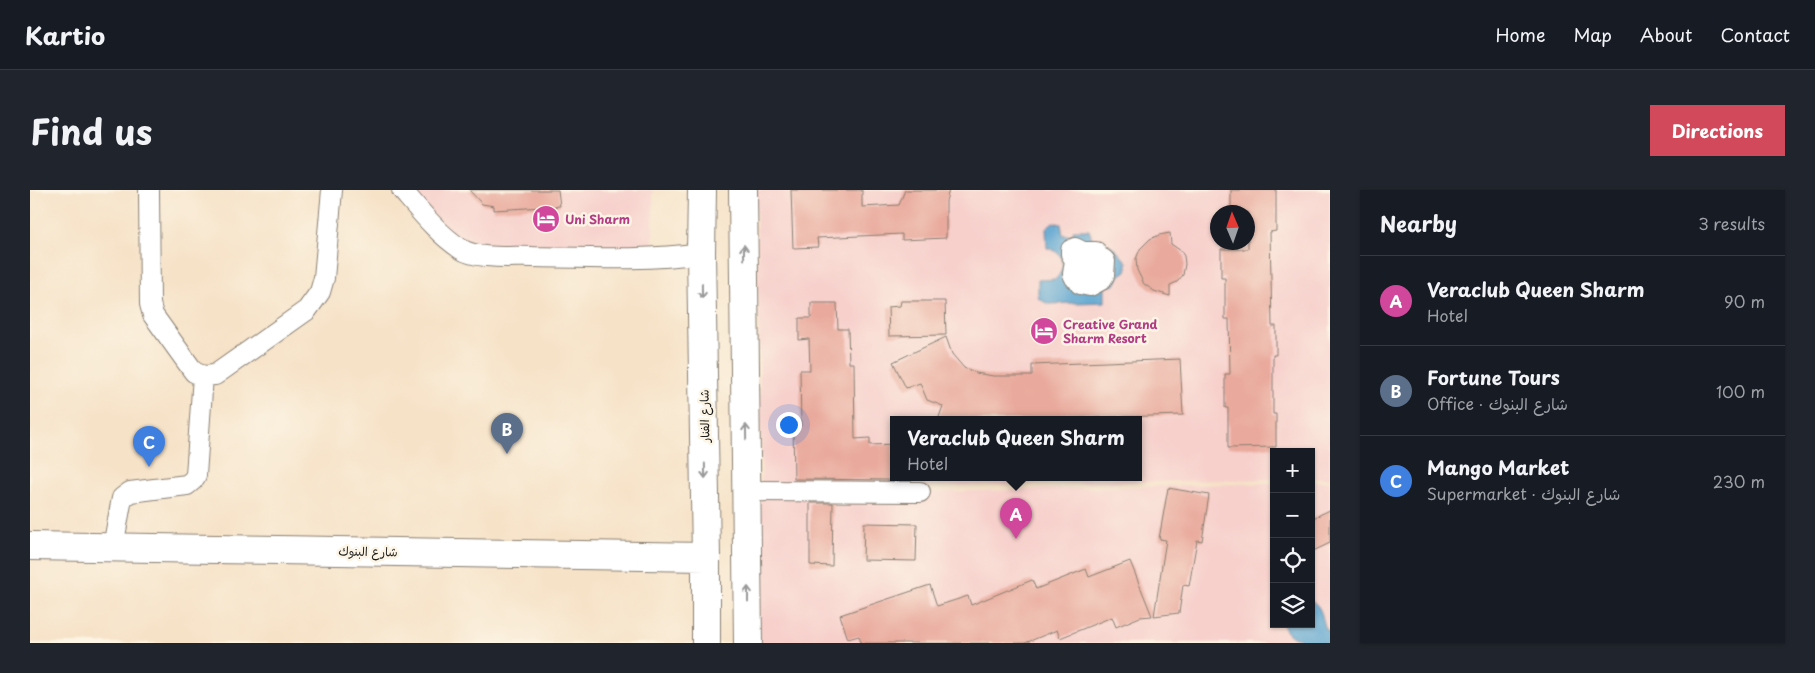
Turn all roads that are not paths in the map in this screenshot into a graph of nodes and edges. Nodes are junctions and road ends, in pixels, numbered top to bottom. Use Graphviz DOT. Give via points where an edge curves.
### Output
graph roads {
  1 [pos="149,190"];
  2 [pos="332,190"];
  3 [pos="402,190"];
  4 [pos="702,190"];
  5 [pos="743,190"];
  6 [pos="701,253"];
  7 [pos="204,376"];
  8 [pos="747,491"];
  9 [pos="920,492"];
  10 [pos="30,546"];
  11 [pos="113,547"];
  12 [pos="706,557"];
  13 [pos="706,643"];
  14 [pos="748,643"];
  1 -- 7 [label="street" via="150,304 153,315 194,372"];
  2 -- 7 [label="street" via="320,292 307,310 215,375"];
  3 -- 6 [label="street" via="434,227 462,250 471,253 606,258"];
  4 -- 6 [label="main road, شارع الفنار"];
  8 -- 5 [label="main road, one-way"];
  6 -- 12 [label="main road, شارع الفنار, one-way"];
  7 -- 11 [label="street" via="196,475 187,485 130,492 122,498"];
  8 -- 9 [label="street"];
  14 -- 8 [label="main road, one-way"];
  10 -- 11 [label="main road, شارع البنوك"];
  11 -- 12 [label="main road, شارع البنوك"];
  12 -- 13 [label="main road, شارع الفنار"];
}
